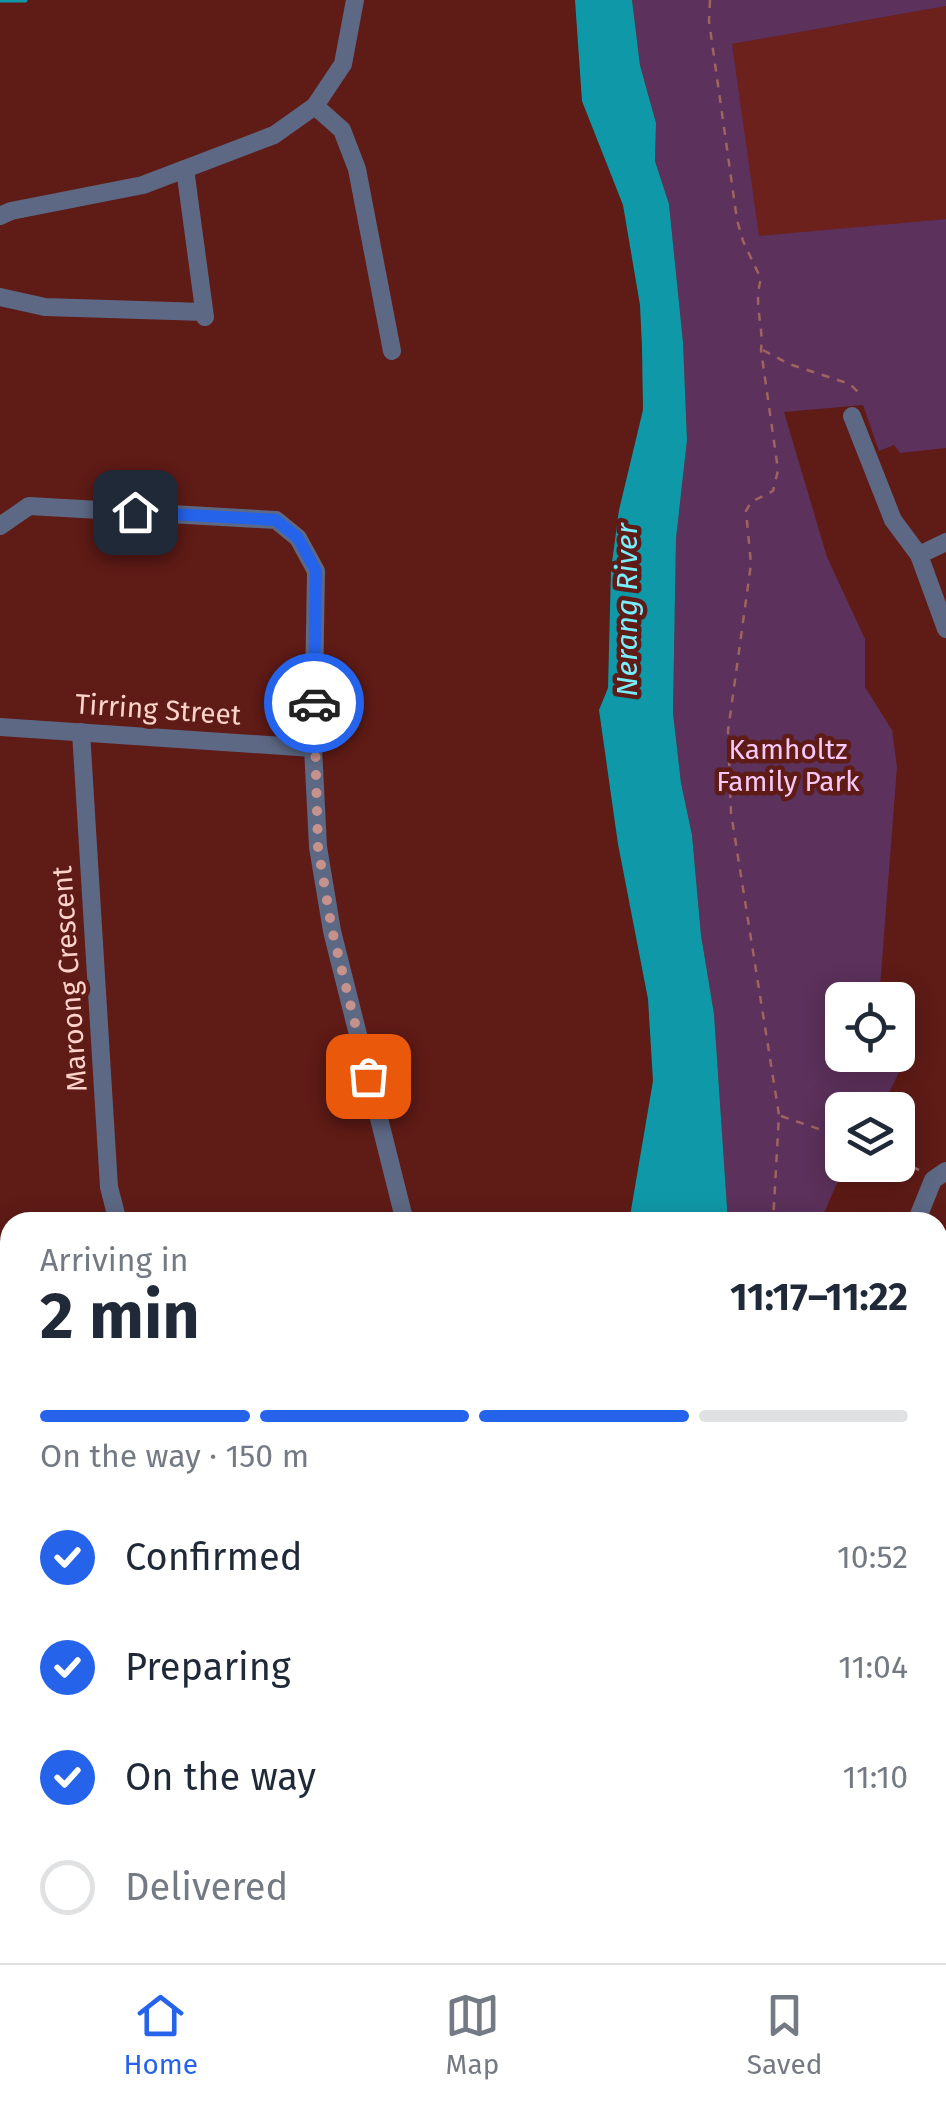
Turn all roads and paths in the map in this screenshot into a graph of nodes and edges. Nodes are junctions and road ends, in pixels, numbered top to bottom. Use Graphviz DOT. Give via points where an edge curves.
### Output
graph roads {
  1 [pos="355,0"];
  2 [pos="710,0"];
  3 [pos="315,106"];
  4 [pos="185,169"];
  5 [pos="0,216"];
  6 [pos="0,297"];
  7 [pos="762,350"];
  8 [pos="392,351"];
  9 [pos="852,416"];
  10 [pos="0,526"];
  11 [pos="946,542"];
  12 [pos="919,555"];
  13 [pos="946,629"];
  14 [pos="0,727"];
  15 [pos="81,732"];
  16 [pos="313,748"];
  17 [pos="780,1115"];
  18 [pos="825,1131"];
  19 [pos="915,1166"];
  20 [pos="939,1175"];
  21 [pos="115,1212"];
  22 [pos="402,1212"];
  23 [pos="775,1212"];
  24 [pos="921,1212"];
  1 -- 3 [label="street" via="342,64"];
  2 -- 7 [label="path" via="737,220 762,279 756,294"];
  3 -- 4 [label="street" via="274,135"];
  3 -- 8 [label="street" via="342,130 358,170"];
  4 -- 5 [label="street" via="143,185"];
  4 -- 6 [label="street" via="204,314 45,307"];
  7 -- 9 [label="path" via="850,384 858,392"];
  7 -- 17 [label="path" via="778,470 773,490 746,511 751,564 728,732 731,812"];
  9 -- 12 [label="street" via="893,520"];
  10 -- 16 [label="street" via="30,506 276,520 298,538 316,571"];
  11 -- 12 [label="street"];
  12 -- 13 [label="street"];
  14 -- 15 [label="street, Tirring Street"];
  15 -- 16 [label="street, Tirring Street"];
  15 -- 21 [label="street, Maroong Crescent"];
  16 -- 22 [label="street" via="318,847 332,930"];
  17 -- 18 [label="path"];
  17 -- 23 [label="path"];
  19 -- 20 [label="path"];
  20 -- 24 [label="street"];
}
